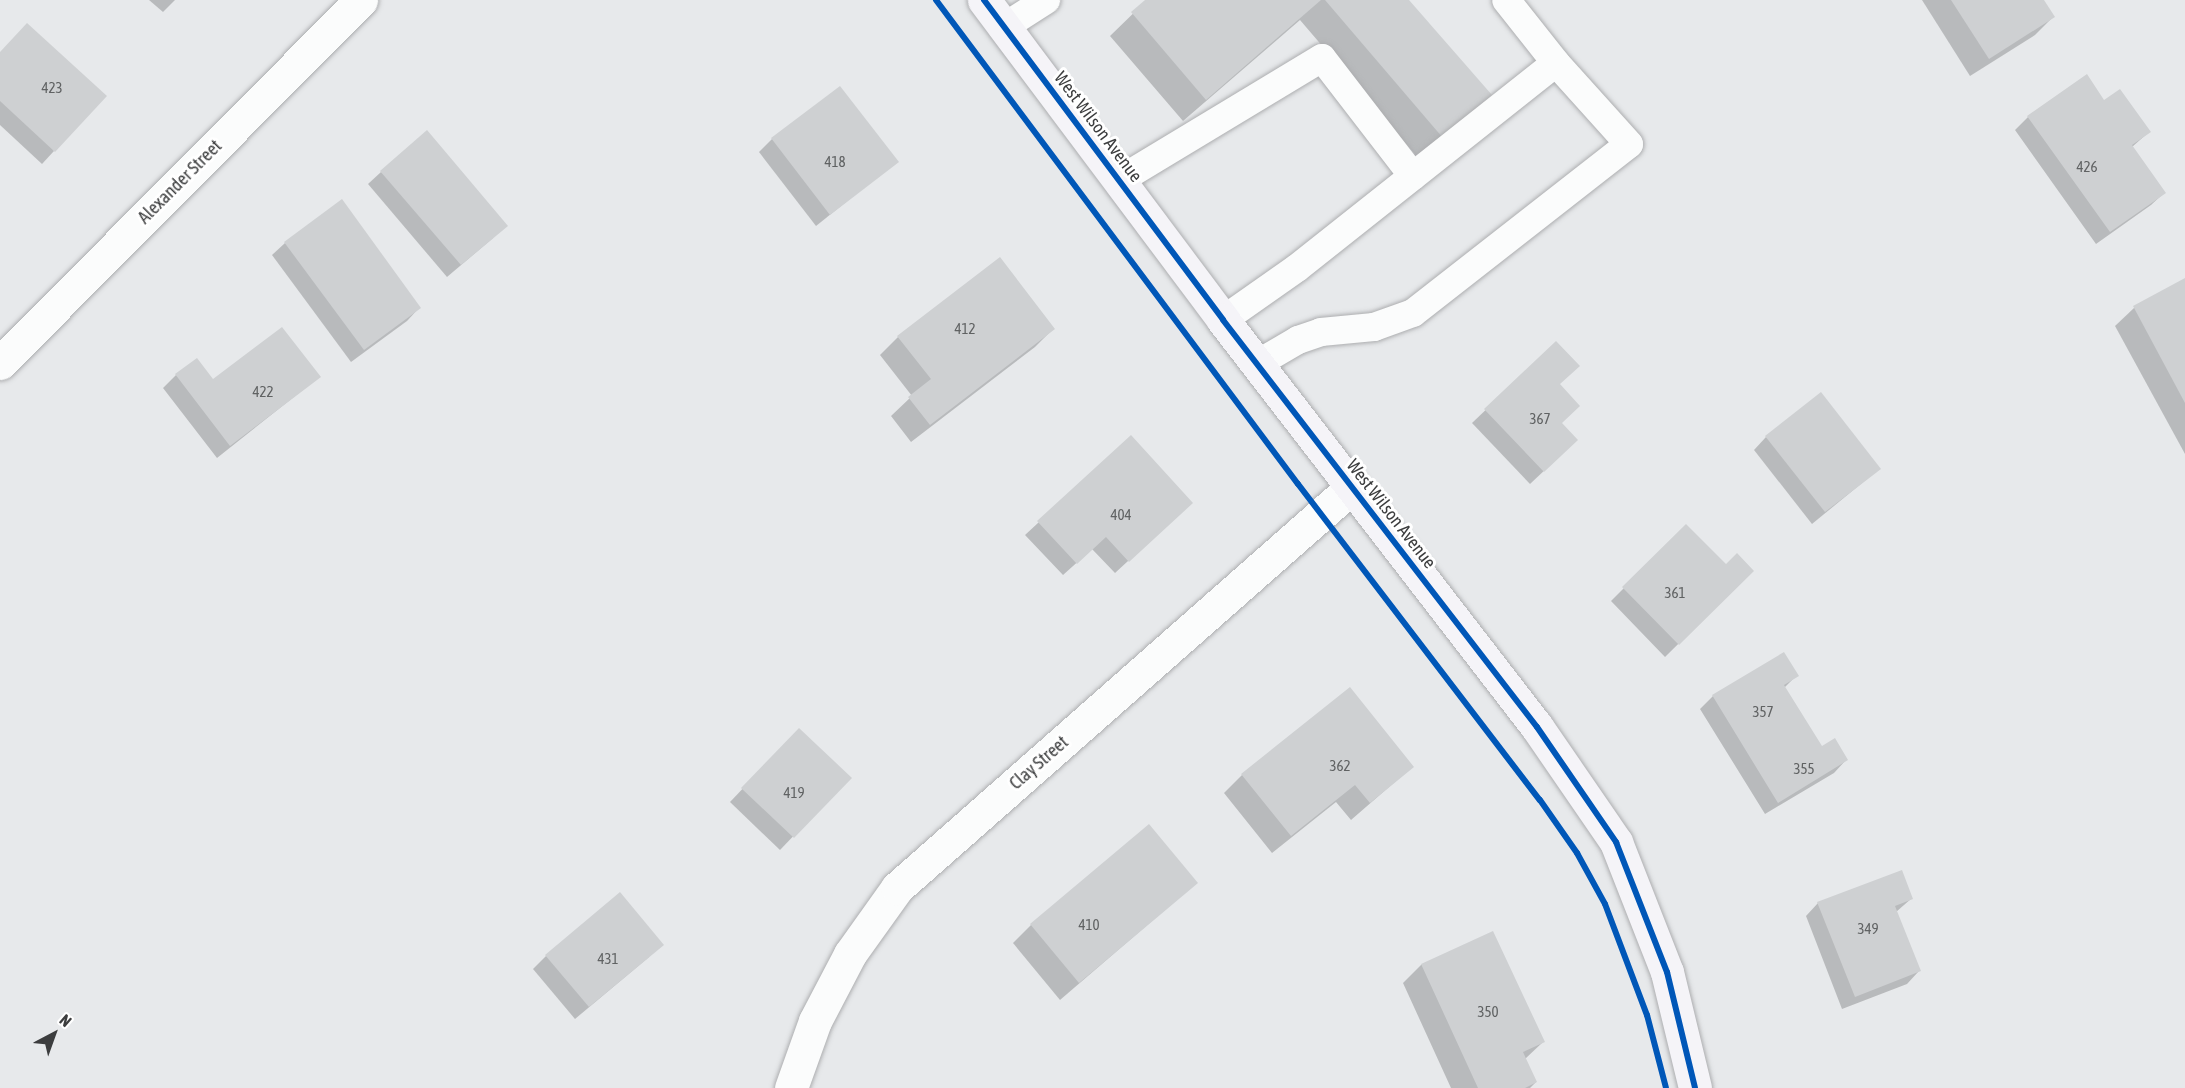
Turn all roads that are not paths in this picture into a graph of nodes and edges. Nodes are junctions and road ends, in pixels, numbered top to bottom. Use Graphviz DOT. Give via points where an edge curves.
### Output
graph roads {
  1 [pos="361,0"];
  2 [pos="984,0"];
  3 [pos="1046,0"];
  4 [pos="1506,0"];
  5 [pos="1004,27"];
  6 [pos="1556,63"];
  7 [pos="1413,176"];
  8 [pos="1118,181"];
  9 [pos="1223,320"];
  10 [pos="0,363"];
  11 [pos="1257,364"];
  12 [pos="1351,488"];
  13 [pos="791,1088"];
  14 [pos="1695,1088"];
  1 -- 10 [label="street, Alexander Street"];
  2 -- 5 [label="street, West Wilson Avenue"];
  3 -- 5 [label="lane"];
  4 -- 6 [label="lane"];
  5 -- 8 [label="street, West Wilson Avenue"];
  6 -- 7 [label="lane"];
  6 -- 11 [label="lane" via="1629,144 1413,312 1374,327 1321,332 1298,340"];
  7 -- 8 [label="lane" via="1322,58"];
  7 -- 9 [label="lane" via="1297,268"];
  8 -- 9 [label="street, West Wilson Avenue"];
  9 -- 11 [label="street, West Wilson Avenue"];
  11 -- 12 [label="street, West Wilson Avenue"];
  12 -- 13 [label="street, Clay Street" via="897,888 850,954 815,1021"];
  12 -- 14 [label="street, West Wilson Avenue" via="1537,727 1616,842 1667,972"];
}
